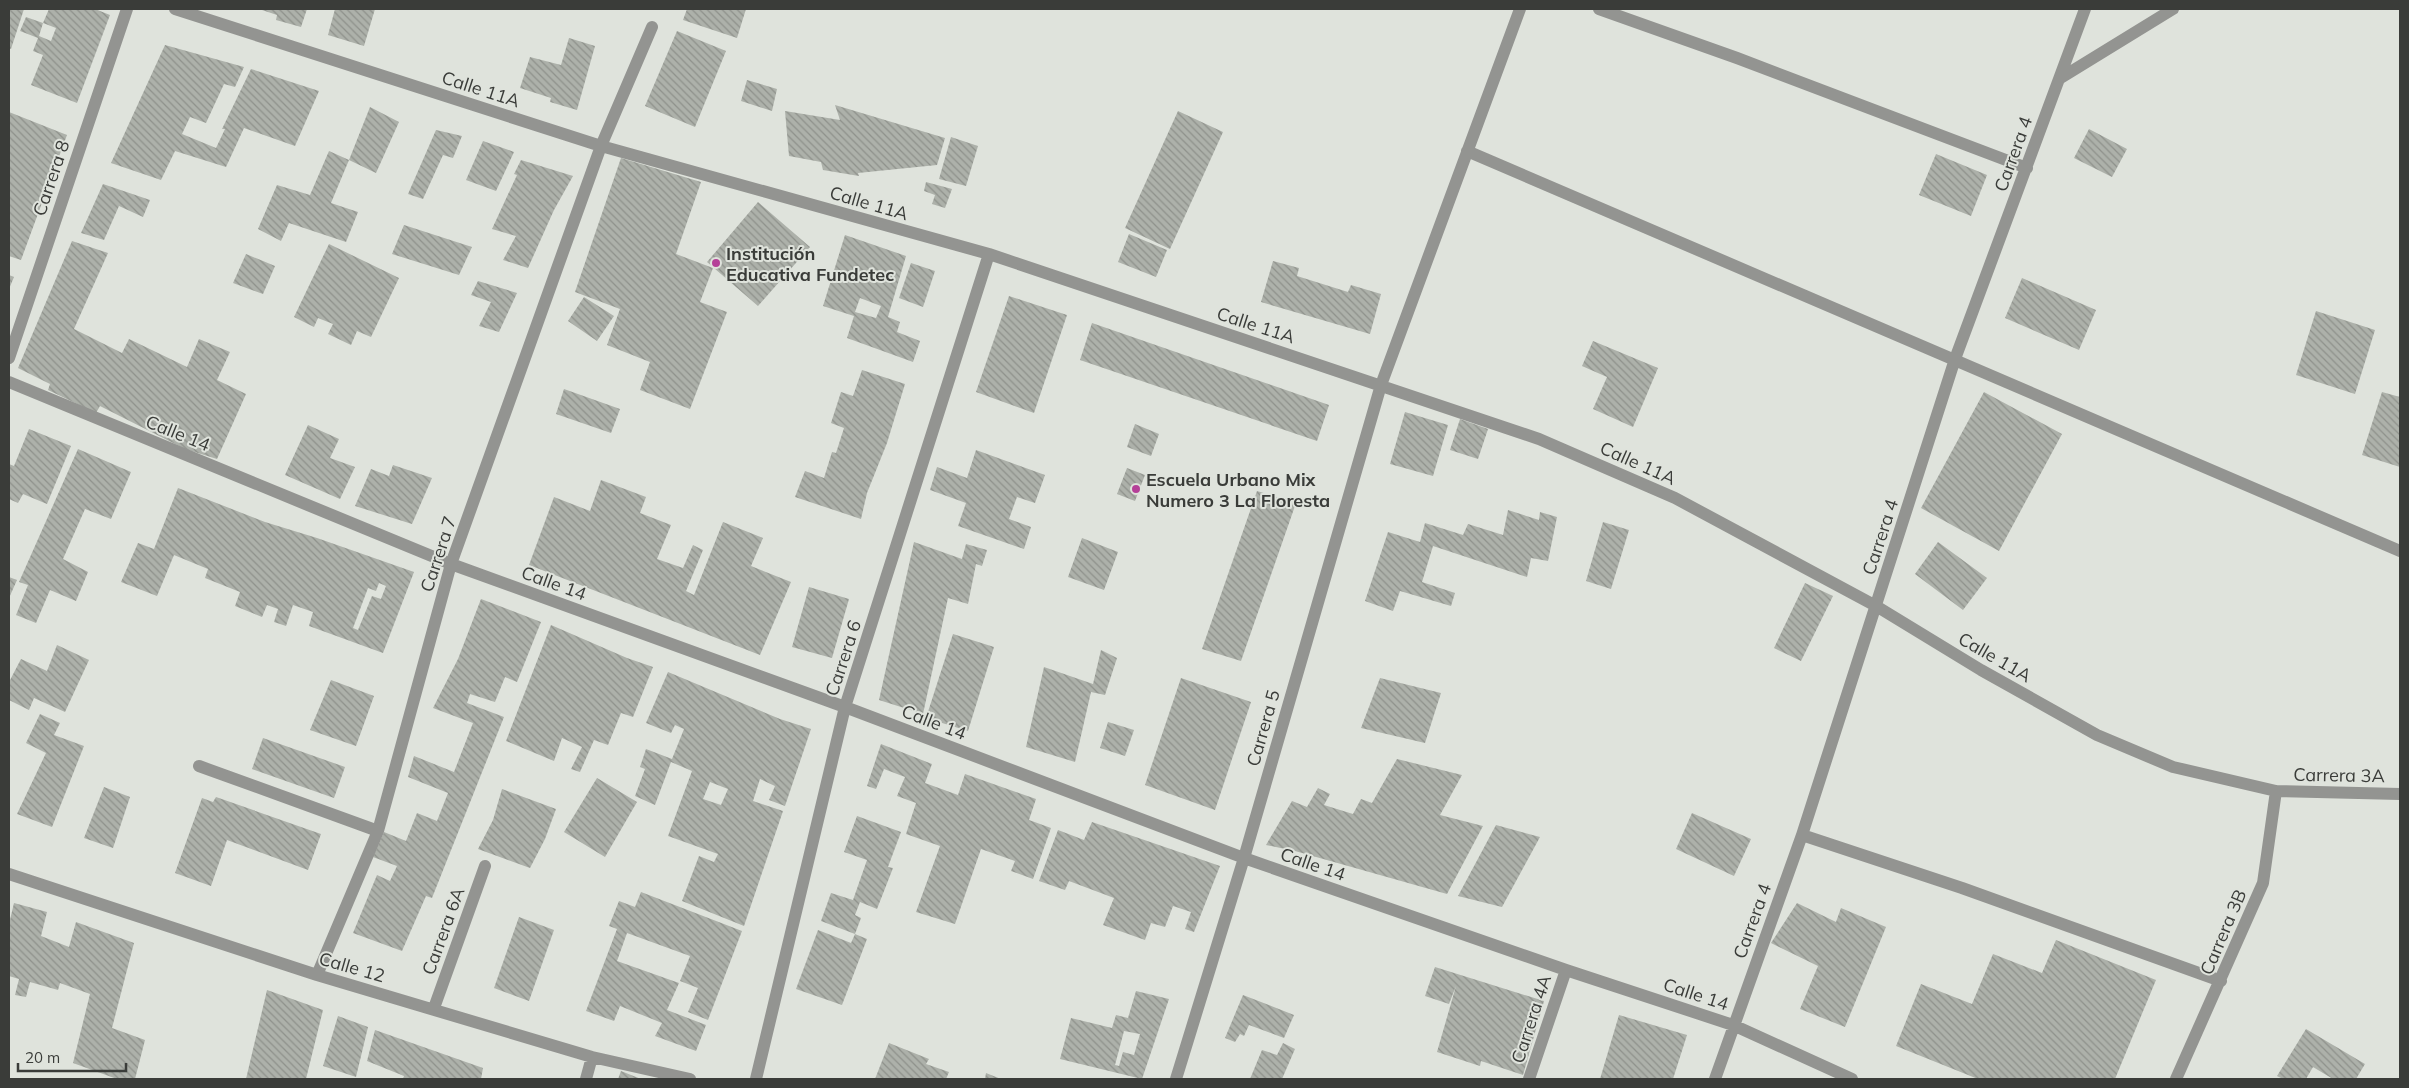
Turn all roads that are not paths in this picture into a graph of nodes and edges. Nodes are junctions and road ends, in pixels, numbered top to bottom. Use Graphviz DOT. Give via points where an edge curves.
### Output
graph roads {
  1 [pos="127,9"];
  2 [pos="175,9"];
  3 [pos="1520,9"];
  4 [pos="1599,9"];
  5 [pos="2085,9"];
  6 [pos="2173,9"];
  7 [pos="652,26"];
  8 [pos="2059,79"];
  9 [pos="601,146"];
  10 [pos="1467,151"];
  11 [pos="2027,168"];
  12 [pos="990,254"];
  13 [pos="9,358"];
  14 [pos="1954,359"];
  15 [pos="9,382"];
  16 [pos="1381,385"];
  17 [pos="2400,551"];
  18 [pos="451,564"];
  19 [pos="1876,606"];
  20 [pos="845,708"];
  21 [pos="199,766"];
  22 [pos="2276,791"];
  23 [pos="2400,794"];
  24 [pos="378,831"];
  25 [pos="1802,836"];
  26 [pos="1244,858"];
  27 [pos="485,866"];
  28 [pos="9,874"];
  29 [pos="1566,970"];
  30 [pos="317,975"];
  31 [pos="2221,981"];
  32 [pos="434,1008"];
  33 [pos="1734,1025"];
  34 [pos="592,1057"];
  35 [pos="586,1079"];
  36 [pos="690,1079"];
  37 [pos="756,1079"];
  38 [pos="1176,1079"];
  39 [pos="1529,1079"];
  40 [pos="1715,1079"];
  41 [pos="1852,1079"];
  42 [pos="2176,1079"];
  1 -- 13 [label="street, Carrera 8"];
  2 -- 9 [label="street, Calle 11A"];
  3 -- 10 [label="street, Carrera 5"];
  4 -- 11 [label="street"];
  5 -- 8 [label="street, Carrera 4"];
  6 -- 8 [label="street"];
  7 -- 9 [label="street, Carrera 7"];
  8 -- 11 [label="street, Carrera 4"];
  9 -- 12 [label="street, Calle 11A"];
  9 -- 18 [label="street, Carrera 7"];
  10 -- 14 [label="street"];
  10 -- 16 [label="street, Carrera 5"];
  11 -- 14 [label="street, Carrera 4"];
  12 -- 16 [label="street, Calle 11A"];
  12 -- 20 [label="street, Carrera 6"];
  14 -- 17 [label="street"];
  14 -- 19 [label="street, Carrera 4"];
  15 -- 18 [label="street, Calle 14"];
  16 -- 19 [label="street, Calle 11A" via="1539,439 1675,498"];
  16 -- 26 [label="street, Carrera 5"];
  18 -- 20 [label="street, Calle 14"];
  18 -- 24 [label="street, Carrera 7"];
  19 -- 22 [label="street, Calle 11A" via="2097,735 2173,767"];
  19 -- 25 [label="street, Carrera 4"];
  20 -- 26 [label="street, Calle 14"];
  20 -- 37 [label="street, Carrera 6"];
  21 -- 24 [label="street"];
  22 -- 23 [label="street, Carrera 3A"];
  22 -- 31 [label="street, Carrera 3B" via="2263,883"];
  24 -- 30 [label="street, Carrera 7"];
  25 -- 31 [label="street" via="1962,888"];
  25 -- 33 [label="street, Carrera 4"];
  26 -- 29 [label="street, Calle 14"];
  26 -- 38 [label="street, Carrera 5"];
  27 -- 32 [label="street, Carrera 6A"];
  28 -- 30 [label="street, Calle 12"];
  29 -- 33 [label="street, Calle 14"];
  29 -- 39 [label="street, Carrera 4A"];
  30 -- 32 [label="street, Calle 12"];
  31 -- 42 [label="street, Carrera 3B"];
  32 -- 34 [label="street, Calle 12"];
  33 -- 40 [label="street, Carrera 4"];
  33 -- 41 [label="street, Calle 14"];
  34 -- 35 [label="street"];
  34 -- 36 [label="street, Calle 12"];
}
